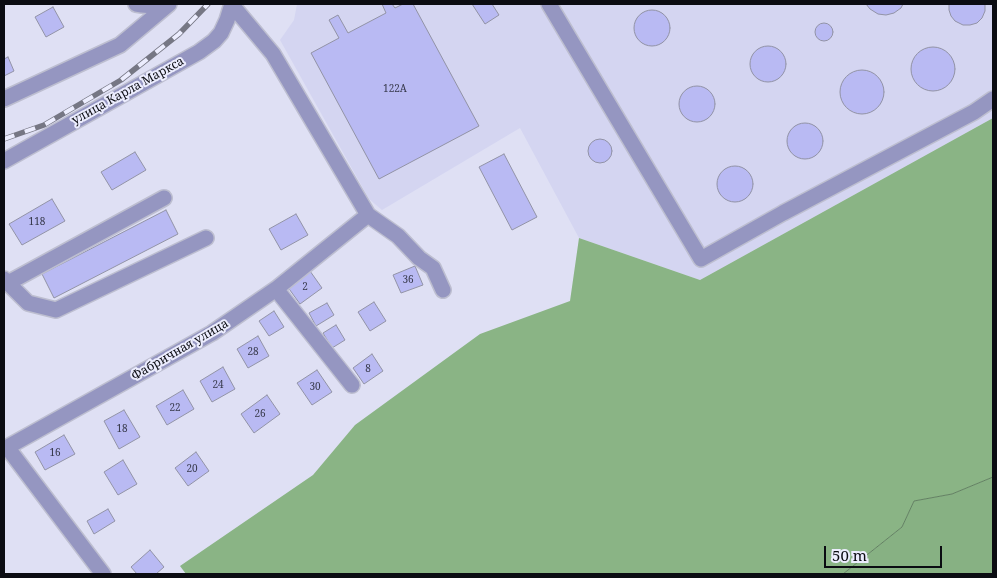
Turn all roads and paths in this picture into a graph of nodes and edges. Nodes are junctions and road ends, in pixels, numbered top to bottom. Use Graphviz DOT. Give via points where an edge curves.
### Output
graph roads {
  1 [pos="136,4"];
  2 [pos="232,4"];
  3 [pos="549,4"];
  4 [pos="167,5"];
  5 [pos="4,99"];
  6 [pos="993,99"];
  7 [pos="4,161"];
  8 [pos="164,198"];
  9 [pos="368,215"];
  10 [pos="206,238"];
  11 [pos="6,281"];
  12 [pos="276,289"];
  13 [pos="443,290"];
  14 [pos="352,385"];
  15 [pos="5,448"];
  16 [pos="103,574"];
  1 -- 4 [label="street"];
  2 -- 7 [label="street, улица Карла Маркса" via="221,33 199,52"];
  2 -- 9 [label="street" via="273,54"];
  3 -- 6 [label="street" via="701,259"];
  4 -- 5 [label="street" via="120,45"];
  8 -- 11 [label="street"];
  9 -- 12 [label="street, Фабричная улица"];
  9 -- 13 [label="street" via="398,236 433,268"];
  10 -- 11 [label="street" via="56,310 28,303"];
  12 -- 14 [label="street"];
  12 -- 15 [label="street, Фабричная улица" via="212,333"];
  15 -- 16 [label="street"];
}
